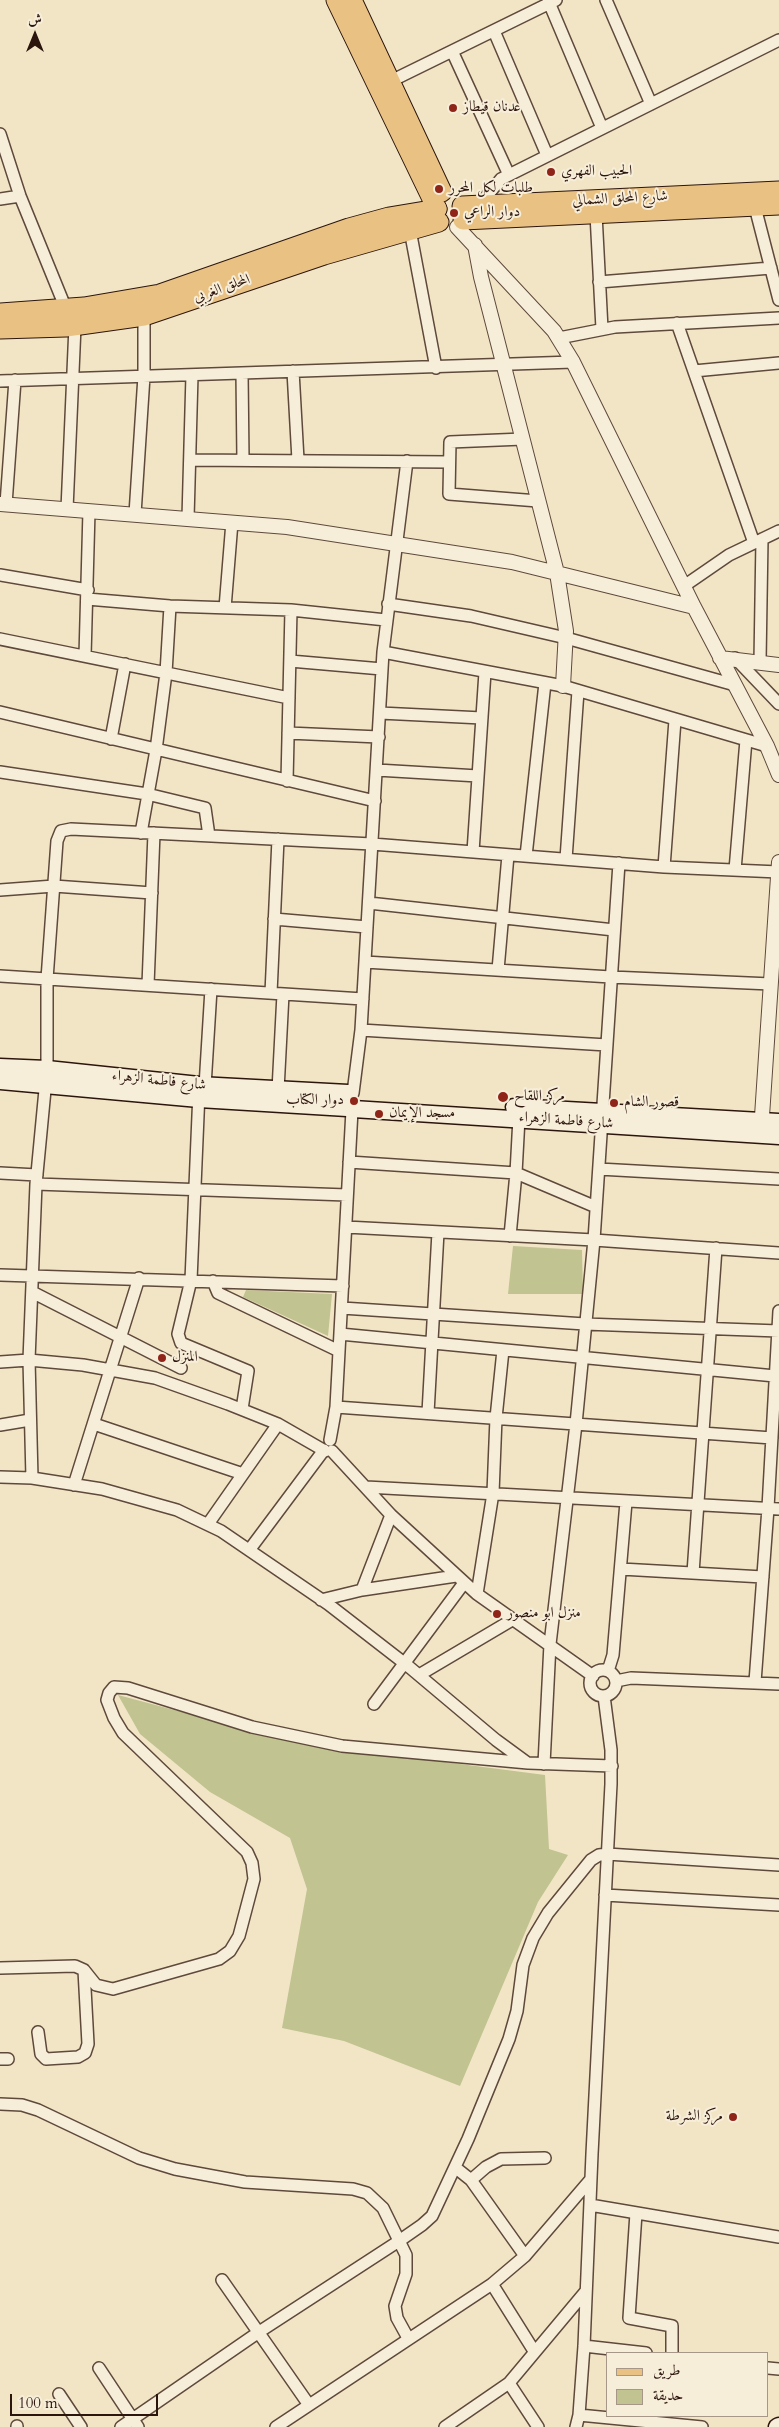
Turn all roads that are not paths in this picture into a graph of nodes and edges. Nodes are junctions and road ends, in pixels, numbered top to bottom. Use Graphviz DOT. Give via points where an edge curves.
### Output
graph roads {
  1 [pos="336,0"];
  2 [pos="352,0"];
  3 [pos="606,0"];
  4 [pos="551,1"];
  5 [pos="494,31"];
  6 [pos="779,40"];
  7 [pos="452,51"];
  8 [pos="391,81"];
  9 [pos="651,104"];
  10 [pos="602,128"];
  11 [pos="0,134"];
  12 [pos="547,155"];
  13 [pos="509,175"];
  14 [pos="779,191"];
  15 [pos="20,196"];
  16 [pos="0,199"];
  17 [pos="779,206"];
  18 [pos="755,207"];
  19 [pos="455,213"];
  20 [pos="596,214"];
  21 [pos="410,230"];
  22 [pos="475,244"];
  23 [pos="771,268"];
  24 [pos="599,282"];
  25 [pos="777,286"];
  26 [pos="779,300"];
  27 [pos="66,309"];
  28 [pos="0,313"];
  29 [pos="144,316"];
  30 [pos="779,318"];
  31 [pos="677,323"];
  32 [pos="75,326"];
  33 [pos="0,329"];
  34 [pos="602,329"];
  35 [pos="559,338"];
  36 [pos="573,362"];
  37 [pos="779,364"];
  38 [pos="504,366"];
  39 [pos="436,368"];
  40 [pos="293,371"];
  41 [pos="694,371"];
  42 [pos="242,373"];
  43 [pos="192,375"];
  44 [pos="144,376"];
  45 [pos="15,380"];
  46 [pos="73,380"];
  47 [pos="0,381"];
  48 [pos="523,439"];
  49 [pos="190,460"];
  50 [pos="243,460"];
  51 [pos="298,460"];
  52 [pos="407,461"];
  53 [pos="449,462"];
  54 [pos="538,501"];
  55 [pos="3,504"];
  56 [pos="67,509"];
  57 [pos="89,511"];
  58 [pos="135,514"];
  59 [pos="188,518"];
  60 [pos="232,522"];
  61 [pos="779,531"];
  62 [pos="758,541"];
  63 [pos="396,544"];
  64 [pos="557,573"];
  65 [pos="0,575"];
  66 [pos="684,586"];
  67 [pos="88,595"];
  68 [pos="388,604"];
  69 [pos="170,606"];
  70 [pos="694,607"];
  71 [pos="226,608"];
  72 [pos="291,610"];
  73 [pos="386,620"];
  74 [pos="566,638"];
  75 [pos="0,639"];
  76 [pos="383,652"];
  77 [pos="85,656"];
  78 [pos="720,658"];
  79 [pos="735,658"];
  80 [pos="290,661"];
  81 [pos="760,661"];
  82 [pos="125,664"];
  83 [pos="779,664"];
  84 [pos="382,669"];
  85 [pos="485,672"];
  86 [pos="166,673"];
  87 [pos="545,683"];
  88 [pos="735,685"];
  89 [pos="563,686"];
  90 [pos="578,691"];
  91 [pos="289,698"];
  92 [pos="779,704"];
  93 [pos="0,712"];
  94 [pos="380,713"];
  95 [pos="482,718"];
  96 [pos="675,720"];
  97 [pos="288,733"];
  98 [pos="379,737"];
  99 [pos="111,739"];
  100 [pos="746,740"];
  101 [pos="156,750"];
  102 [pos="773,755"];
  103 [pos="377,770"];
  104 [pos="0,772"];
  105 [pos="779,775"];
  106 [pos="478,776"];
  107 [pos="286,781"];
  108 [pos="147,794"];
  109 [pos="375,801"];
  110 [pos="141,833"];
  111 [pos="154,833"];
  112 [pos="209,836"];
  113 [pos="278,839"];
  114 [pos="372,844"];
  115 [pos="473,852"];
  116 [pos="508,855"];
  117 [pos="526,856"];
  118 [pos="566,859"];
  119 [pos="619,863"];
  120 [pos="664,867"];
  121 [pos="779,869"];
  122 [pos="735,870"];
  123 [pos="54,886"];
  124 [pos="0,890"];
  125 [pos="152,893"];
  126 [pos="368,903"];
  127 [pos="274,918"];
  128 [pos="501,918"];
  129 [pos="367,927"];
  130 [pos="614,930"];
  131 [pos="365,962"];
  132 [pos="498,970"];
  133 [pos="0,976"];
  134 [pos="612,977"];
  135 [pos="47,979"];
  136 [pos="771,984"];
  137 [pos="148,985"];
  138 [pos="211,989"];
  139 [pos="277,993"];
  140 [pos="363,999"];
  141 [pos="360,1030"];
  142 [pos="607,1045"];
  143 [pos="0,1066"];
  144 [pos="46,1076"];
  145 [pos="0,1082"];
  146 [pos="201,1090"];
  147 [pos="278,1090"];
  148 [pos="352,1102"];
  149 [pos="602,1117"];
  150 [pos="519,1118"];
  151 [pos="779,1122"];
  152 [pos="761,1128"];
  153 [pos="779,1136"];
  154 [pos="349,1162"];
  155 [pos="599,1169"];
  156 [pos="0,1172"];
  157 [pos="516,1173"];
  158 [pos="779,1179"];
  159 [pos="37,1180"];
  160 [pos="196,1190"];
  161 [pos="347,1195"];
  162 [pos="596,1208"];
  163 [pos="346,1227"];
  164 [pos="438,1232"];
  165 [pos="510,1236"];
  166 [pos="594,1240"];
  167 [pos="716,1248"];
  168 [pos="779,1253"];
  169 [pos="32,1274"];
  170 [pos="0,1275"];
  171 [pos="139,1278"];
  172 [pos="192,1280"];
  173 [pos="214,1281"];
  174 [pos="343,1286"];
  175 [pos="32,1292"];
  176 [pos="342,1308"];
  177 [pos="779,1311"];
  178 [pos="434,1314"];
  179 [pos="585,1324"];
  180 [pos="710,1329"];
  181 [pos="778,1331"];
  182 [pos="340,1334"];
  183 [pos="122,1338"];
  184 [pos="432,1343"];
  185 [pos="503,1350"];
  186 [pos="339,1351"];
  187 [pos="582,1358"];
  188 [pos="29,1360"];
  189 [pos="0,1362"];
  190 [pos="181,1368"];
  191 [pos="111,1370"];
  192 [pos="707,1370"];
  193 [pos="775,1376"];
  194 [pos="336,1407"];
  195 [pos="242,1409"];
  196 [pos="428,1413"];
  197 [pos="496,1418"];
  198 [pos="30,1420"];
  199 [pos="94,1424"];
  200 [pos="278,1424"];
  201 [pos="576,1424"];
  202 [pos="0,1426"];
  203 [pos="703,1433"];
  204 [pos="772,1438"];
  205 [pos="328,1448"];
  206 [pos="243,1474"];
  207 [pos="0,1478"];
  208 [pos="32,1478"];
  209 [pos="74,1485"];
  210 [pos="366,1488"];
  211 [pos="493,1493"];
  212 [pos="568,1498"];
  213 [pos="626,1502"];
  214 [pos="698,1505"];
  215 [pos="774,1509"];
  216 [pos="391,1515"];
  217 [pos="208,1524"];
  218 [pos="250,1549"];
  219 [pos="621,1569"];
  220 [pos="693,1573"];
  221 [pos="763,1577"];
  222 [pos="460,1579"];
  223 [pos="362,1590"];
  224 [pos="476,1594"];
  225 [pos="322,1600"];
  226 [pos="512,1620"];
  227 [pos="550,1644"];
  228 [pos="405,1663"];
  229 [pos="608,1671"];
  230 [pos="420,1675"];
  231 [pos="593,1676"];
  232 [pos="616,1680"];
  233 [pos="755,1682"];
  234 [pos="779,1684"];
  235 [pos="604,1696"];
  236 [pos="374,1704"];
  237 [pos="528,1763"];
  238 [pos="544,1764"];
  239 [pos="612,1766"];
  240 [pos="607,1854"];
  241 [pos="779,1865"];
  242 [pos="605,1895"];
  243 [pos="779,1906"];
  244 [pos="0,1968"];
  245 [pos="84,1970"];
  246 [pos="38,2032"];
  247 [pos="0,2104"];
  248 [pos="545,2158"];
  249 [pos="456,2168"];
  250 [pos="591,2179"];
  251 [pos="471,2180"];
  252 [pos="590,2205"];
  253 [pos="636,2213"];
  254 [pos="779,2237"];
  255 [pos="399,2241"];
  256 [pos="525,2256"];
  257 [pos="222,2280"];
  258 [pos="492,2284"];
  259 [pos="586,2291"];
  260 [pos="259,2332"];
  261 [pos="408,2338"];
  262 [pos="584,2346"];
  263 [pos="534,2350"];
  264 [pos="637,2352"];
  265 [pos="672,2352"];
  266 [pos="99,2368"];
  267 [pos="509,2383"];
  268 [pos="59,2394"];
  269 [pos="309,2405"];
  270 [pos="577,2421"];
  271 [pos="135,2423"];
  272 [pos="80,2427"];
  273 [pos="121,2427"];
  274 [pos="276,2427"];
  275 [pos="445,2427"];
  276 [pos="538,2427"];
  277 [pos="702,2427"];
  1 -- 19 [label="main road"];
  2 -- 8 [label="main road"];
  3 -- 9 [label="street"];
  4 -- 5 [label="street"];
  4 -- 10 [label="street"];
  5 -- 7 [label="street"];
  5 -- 12 [label="street"];
  6 -- 9 [label="street"];
  7 -- 8 [label="street"];
  7 -- 13 [label="street"];
  8 -- 19 [label="main road"];
  9 -- 10 [label="street"];
  10 -- 12 [label="street"];
  11 -- 15 [label="street"];
  12 -- 13 [label="street"];
  13 -- 19 [label="street"];
  14 -- 19 [label="main road, شارع المحلق الشمالي"];
  15 -- 16 [label="street"];
  15 -- 27 [label="street"];
  17 -- 18 [label="main road, شارع المحلق الشمالي"];
  18 -- 20 [label="main road, شارع المحلق الشمالي"];
  18 -- 23 [label="street"];
  19 -- 20 [label="main road, شارع المحلق الشمالي"];
  19 -- 21 [label="main road, المحلق الغربي"];
  19 -- 22 [label="street"];
  19 -- 27 [label="main road, المحلق الغربي" via="389,217 160,294"];
  20 -- 24 [label="street"];
  21 -- 29 [label="main road, المحلق الغربي" via="324,254"];
  21 -- 39 [label="street"];
  22 -- 35 [label="street"];
  22 -- 38 [label="street"];
  23 -- 24 [label="street"];
  23 -- 25 [label="street"];
  24 -- 34 [label="street"];
  25 -- 26 [label="street"];
  27 -- 28 [label="main road, المحلق الغربي"];
  29 -- 32 [label="main road, المحلق الغربي"];
  29 -- 44 [label="street"];
  30 -- 31 [label="street"];
  31 -- 34 [label="street"];
  31 -- 41 [label="street"];
  32 -- 33 [label="main road, المحلق الغربي"];
  32 -- 46 [label="street"];
  34 -- 35 [label="street"];
  35 -- 36 [label="street"];
  36 -- 38 [label="street"];
  36 -- 66 [label="street"];
  37 -- 41 [label="street"];
  38 -- 39 [label="street"];
  38 -- 48 [label="street"];
  39 -- 40 [label="street"];
  40 -- 42 [label="street"];
  40 -- 51 [label="street"];
  41 -- 62 [label="street"];
  42 -- 43 [label="street"];
  42 -- 50 [label="street"];
  43 -- 44 [label="street"];
  43 -- 49 [label="street"];
  44 -- 46 [label="street"];
  44 -- 58 [label="street"];
  45 -- 46 [label="street"];
  45 -- 47 [label="street"];
  45 -- 55 [label="street"];
  46 -- 56 [label="street"];
  48 -- 53 [label="street" via="450,442"];
  48 -- 54 [label="street"];
  49 -- 50 [label="street"];
  49 -- 59 [label="street"];
  50 -- 51 [label="street"];
  51 -- 52 [label="street"];
  52 -- 53 [label="street"];
  52 -- 63 [label="street"];
  53 -- 54 [label="street" via="449,494"];
  54 -- 64 [label="street"];
  55 -- 56 [label="street"];
  56 -- 57 [label="street"];
  57 -- 58 [label="street"];
  57 -- 67 [label="street"];
  58 -- 59 [label="street"];
  59 -- 60 [label="street"];
  60 -- 63 [label="street"];
  60 -- 71 [label="street"];
  61 -- 62 [label="street"];
  62 -- 66 [label="street" via="729,555"];
  62 -- 81 [label="street"];
  63 -- 64 [label="street" via="512,562"];
  63 -- 68 [label="street"];
  64 -- 70 [label="street"];
  64 -- 74 [label="street"];
  65 -- 67 [label="street"];
  66 -- 70 [label="street"];
  67 -- 69 [label="street"];
  67 -- 77 [label="street"];
  68 -- 73 [label="street"];
  68 -- 74 [label="street" via="471,616"];
  69 -- 71 [label="street"];
  69 -- 86 [label="street"];
  70 -- 78 [label="street"];
  71 -- 72 [label="street"];
  72 -- 73 [label="street"];
  72 -- 80 [label="street"];
  73 -- 76 [label="street"];
  74 -- 88 [label="street"];
  74 -- 89 [label="street"];
  75 -- 77 [label="street"];
  76 -- 84 [label="street"];
  76 -- 85 [label="street"];
  77 -- 82 [label="street"];
  78 -- 79 [label="street"];
  78 -- 88 [label="street"];
  79 -- 81 [label="street"];
  79 -- 92 [label="street"];
  80 -- 84 [label="street"];
  80 -- 91 [label="street"];
  81 -- 83 [label="street"];
  82 -- 86 [label="street"];
  82 -- 99 [label="street"];
  84 -- 94 [label="street"];
  85 -- 87 [label="street"];
  85 -- 95 [label="street"];
  86 -- 91 [label="street"];
  86 -- 101 [label="street"];
  87 -- 89 [label="street"];
  87 -- 117 [label="street"];
  88 -- 102 [label="street"];
  89 -- 90 [label="street"];
  90 -- 96 [label="street"];
  90 -- 118 [label="street"];
  91 -- 97 [label="street"];
  93 -- 99 [label="street"];
  94 -- 95 [label="street"];
  94 -- 98 [label="street"];
  95 -- 106 [label="street"];
  96 -- 100 [label="street"];
  96 -- 120 [label="street"];
  97 -- 98 [label="street"];
  97 -- 107 [label="street"];
  98 -- 103 [label="street"];
  99 -- 101 [label="street"];
  100 -- 102 [label="street"];
  100 -- 122 [label="street"];
  101 -- 107 [label="street"];
  101 -- 108 [label="street"];
  102 -- 105 [label="street"];
  103 -- 106 [label="street"];
  103 -- 109 [label="street"];
  104 -- 108 [label="street"];
  106 -- 115 [label="street"];
  107 -- 109 [label="street"];
  108 -- 110 [label="street"];
  108 -- 112 [label="street" via="206,808"];
  109 -- 114 [label="street"];
  110 -- 111 [label="street"];
  110 -- 123 [label="street" via="61,831 57,841"];
  111 -- 112 [label="street"];
  111 -- 125 [label="street"];
  112 -- 113 [label="street"];
  113 -- 114 [label="street"];
  113 -- 127 [label="street"];
  114 -- 115 [label="street"];
  114 -- 126 [label="street"];
  115 -- 116 [label="street"];
  116 -- 117 [label="street"];
  116 -- 128 [label="street"];
  117 -- 118 [label="street"];
  118 -- 119 [label="street"];
  119 -- 120 [label="street"];
  119 -- 130 [label="street"];
  120 -- 122 [label="street"];
  121 -- 122 [label="street"];
  121 -- 136 [label="street"];
  123 -- 124 [label="street"];
  123 -- 125 [label="street"];
  123 -- 135 [label="street"];
  125 -- 137 [label="street"];
  126 -- 128 [label="street"];
  126 -- 129 [label="street"];
  127 -- 129 [label="street"];
  127 -- 139 [label="street"];
  128 -- 130 [label="street"];
  128 -- 132 [label="street"];
  129 -- 131 [label="street"];
  130 -- 134 [label="street"];
  131 -- 132 [label="street"];
  131 -- 140 [label="street"];
  132 -- 134 [label="street"];
  133 -- 135 [label="street"];
  134 -- 136 [label="street"];
  134 -- 142 [label="street"];
  135 -- 137 [label="street"];
  135 -- 144 [label="street"];
  136 -- 152 [label="street"];
  137 -- 138 [label="street"];
  138 -- 139 [label="street"];
  138 -- 146 [label="street"];
  139 -- 140 [label="street"];
  139 -- 147 [label="street"];
  140 -- 141 [label="street"];
  141 -- 142 [label="street"];
  141 -- 148 [label="street"];
  142 -- 149 [label="street"];
  143 -- 144 [label="main road, شارع فاطمة الزهراء"];
  144 -- 145 [label="main road, شارع فاطمة الزهراء"];
  144 -- 146 [label="main road, شارع فاطمة الزهراء"];
  144 -- 159 [label="street"];
  146 -- 147 [label="main road, شارع فاطمة الزهراء"];
  146 -- 148 [label="main road, شارع فاطمة الزهراء"];
  146 -- 160 [label="street"];
  147 -- 148 [label="main road, شارع فاطمة الزهراء"];
  148 -- 149 [label="main road, شارع فاطمة الزهراء" via="370,1099"];
  148 -- 150 [label="main road, شارع فاطمة الزهراء"];
  148 -- 154 [label="street"];
  149 -- 150 [label="main road, شارع فاطمة الزهراء"];
  149 -- 152 [label="main road, شارع فاطمة الزهراء"];
  149 -- 155 [label="street"];
  150 -- 157 [label="street"];
  151 -- 152 [label="main road, شارع فاطمة الزهراء"];
  152 -- 153 [label="main road, شارع فاطمة الزهراء"];
  154 -- 157 [label="street"];
  154 -- 161 [label="street"];
  155 -- 158 [label="street"];
  155 -- 162 [label="street"];
  156 -- 159 [label="street"];
  157 -- 162 [label="street"];
  157 -- 165 [label="street"];
  159 -- 160 [label="street"];
  159 -- 169 [label="street"];
  160 -- 161 [label="street"];
  160 -- 172 [label="street"];
  161 -- 163 [label="street"];
  162 -- 166 [label="street"];
  163 -- 164 [label="street"];
  163 -- 174 [label="street"];
  164 -- 165 [label="street"];
  164 -- 178 [label="street"];
  165 -- 166 [label="street"];
  166 -- 167 [label="street"];
  166 -- 179 [label="street"];
  167 -- 168 [label="street"];
  167 -- 180 [label="street"];
  169 -- 170 [label="street"];
  169 -- 171 [label="street"];
  169 -- 175 [label="street"];
  171 -- 172 [label="street"];
  171 -- 183 [label="street"];
  172 -- 173 [label="street"];
  172 -- 195 [label="street" via="178,1334 181,1343 248,1371"];
  173 -- 174 [label="street"];
  173 -- 186 [label="street" via="218,1293"];
  174 -- 176 [label="street"];
  175 -- 183 [label="street"];
  175 -- 188 [label="street"];
  176 -- 178 [label="street"];
  176 -- 182 [label="street"];
  177 -- 181 [label="street"];
  178 -- 179 [label="street"];
  178 -- 184 [label="street"];
  179 -- 180 [label="street"];
  179 -- 187 [label="street"];
  180 -- 181 [label="street"];
  180 -- 192 [label="street"];
  181 -- 193 [label="street"];
  182 -- 184 [label="street"];
  182 -- 186 [label="street"];
  183 -- 190 [label="street"];
  183 -- 191 [label="street"];
  184 -- 185 [label="street"];
  184 -- 196 [label="street"];
  185 -- 187 [label="street"];
  185 -- 197 [label="street"];
  186 -- 194 [label="street"];
  187 -- 192 [label="street"];
  187 -- 201 [label="street"];
  188 -- 189 [label="street"];
  188 -- 191 [label="street"];
  188 -- 198 [label="street"];
  191 -- 195 [label="street" via="155,1378"];
  191 -- 199 [label="street"];
  192 -- 193 [label="street"];
  192 -- 203 [label="street"];
  193 -- 204 [label="street"];
  194 -- 196 [label="street"];
  194 -- 205 [label="street"];
  195 -- 200 [label="street"];
  196 -- 197 [label="street"];
  197 -- 201 [label="street"];
  197 -- 211 [label="street"];
  198 -- 202 [label="street"];
  198 -- 208 [label="street"];
  199 -- 206 [label="street"];
  199 -- 209 [label="street"];
  200 -- 205 [label="street"];
  200 -- 206 [label="street"];
  201 -- 203 [label="street"];
  201 -- 212 [label="street"];
  203 -- 204 [label="street"];
  203 -- 214 [label="street"];
  204 -- 215 [label="street"];
  205 -- 210 [label="street"];
  205 -- 218 [label="street"];
  206 -- 217 [label="street"];
  207 -- 208 [label="street"];
  208 -- 209 [label="street"];
  209 -- 217 [label="street" via="102,1489 177,1510"];
  210 -- 211 [label="street"];
  210 -- 216 [label="street"];
  211 -- 212 [label="street"];
  211 -- 224 [label="street"];
  212 -- 213 [label="street"];
  212 -- 227 [label="street"];
  213 -- 214 [label="street"];
  213 -- 219 [label="street"];
  214 -- 215 [label="street"];
  214 -- 220 [label="street"];
  215 -- 221 [label="street"];
  216 -- 222 [label="street"];
  216 -- 223 [label="street"];
  217 -- 218 [label="street"];
  218 -- 225 [label="street"];
  219 -- 220 [label="street"];
  219 -- 229 [label="street" via="613,1655"];
  220 -- 221 [label="street"];
  221 -- 233 [label="street"];
  222 -- 223 [label="street"];
  222 -- 224 [label="street"];
  222 -- 228 [label="street"];
  223 -- 225 [label="street"];
  224 -- 226 [label="street"];
  225 -- 228 [label="street"];
  226 -- 227 [label="street"];
  226 -- 230 [label="street"];
  227 -- 231 [label="street"];
  227 -- 238 [label="street"];
  228 -- 230 [label="street"];
  228 -- 236 [label="street"];
  229 -- 231 [label="street" via="599,1671"];
  229 -- 232 [label="street"];
  230 -- 237 [label="street"];
  231 -- 235 [label="street" via="590,1684 593,1692"];
  232 -- 233 [label="street"];
  232 -- 235 [label="street" via="615,1689"];
  233 -- 234 [label="street"];
  235 -- 239 [label="street"];
  237 -- 238 [label="street"];
  237 -- 245 [label="street" via="383,1752 317,1742 224,1719 128,1688 114,1687 109,1693 108,1703 123,1733 243,1847 252,1863 254,1879 237,1941 219,1958 113,1989 96,1986"];
  238 -- 239 [label="street"];
  239 -- 240 [label="street"];
  240 -- 241 [label="street"];
  240 -- 242 [label="street"];
  240 -- 249 [label="street" via="591,1860 548,1913 533,1938 523,1965 517,2011 509,2039"];
  242 -- 243 [label="street"];
  242 -- 250 [label="street"];
  244 -- 245 [label="street" via="70,1965"];
  245 -- 246 [label="street" via="88,2044 85,2053 78,2057 46,2058 41,2054"];
  247 -- 255 [label="street" via="38,2110 131,2155 175,2169 245,2182 367,2192 379,2202"];
  248 -- 251 [label="street" via="501,2159"];
  249 -- 251 [label="street"];
  249 -- 255 [label="street" via="432,2216"];
  250 -- 252 [label="street"];
  250 -- 256 [label="street"];
  251 -- 256 [label="street"];
  252 -- 253 [label="street"];
  252 -- 259 [label="street"];
  253 -- 254 [label="street"];
  253 -- 265 [label="street" via="629,2318 672,2326"];
  255 -- 260 [label="street"];
  255 -- 261 [label="street" via="407,2267 395,2310"];
  256 -- 258 [label="street"];
  257 -- 260 [label="street"];
  258 -- 261 [label="street"];
  258 -- 263 [label="street"];
  259 -- 262 [label="street"];
  259 -- 263 [label="street"];
  260 -- 269 [label="street"];
  260 -- 271 [label="street"];
  261 -- 269 [label="street"];
  262 -- 264 [label="street"];
  262 -- 270 [label="street"];
  263 -- 267 [label="street"];
  266 -- 271 [label="street"];
  267 -- 275 [label="street"];
  267 -- 276 [label="street"];
  268 -- 272 [label="street"];
  269 -- 274 [label="street"];
  270 -- 277 [label="street"];
  271 -- 273 [label="street"];
}
